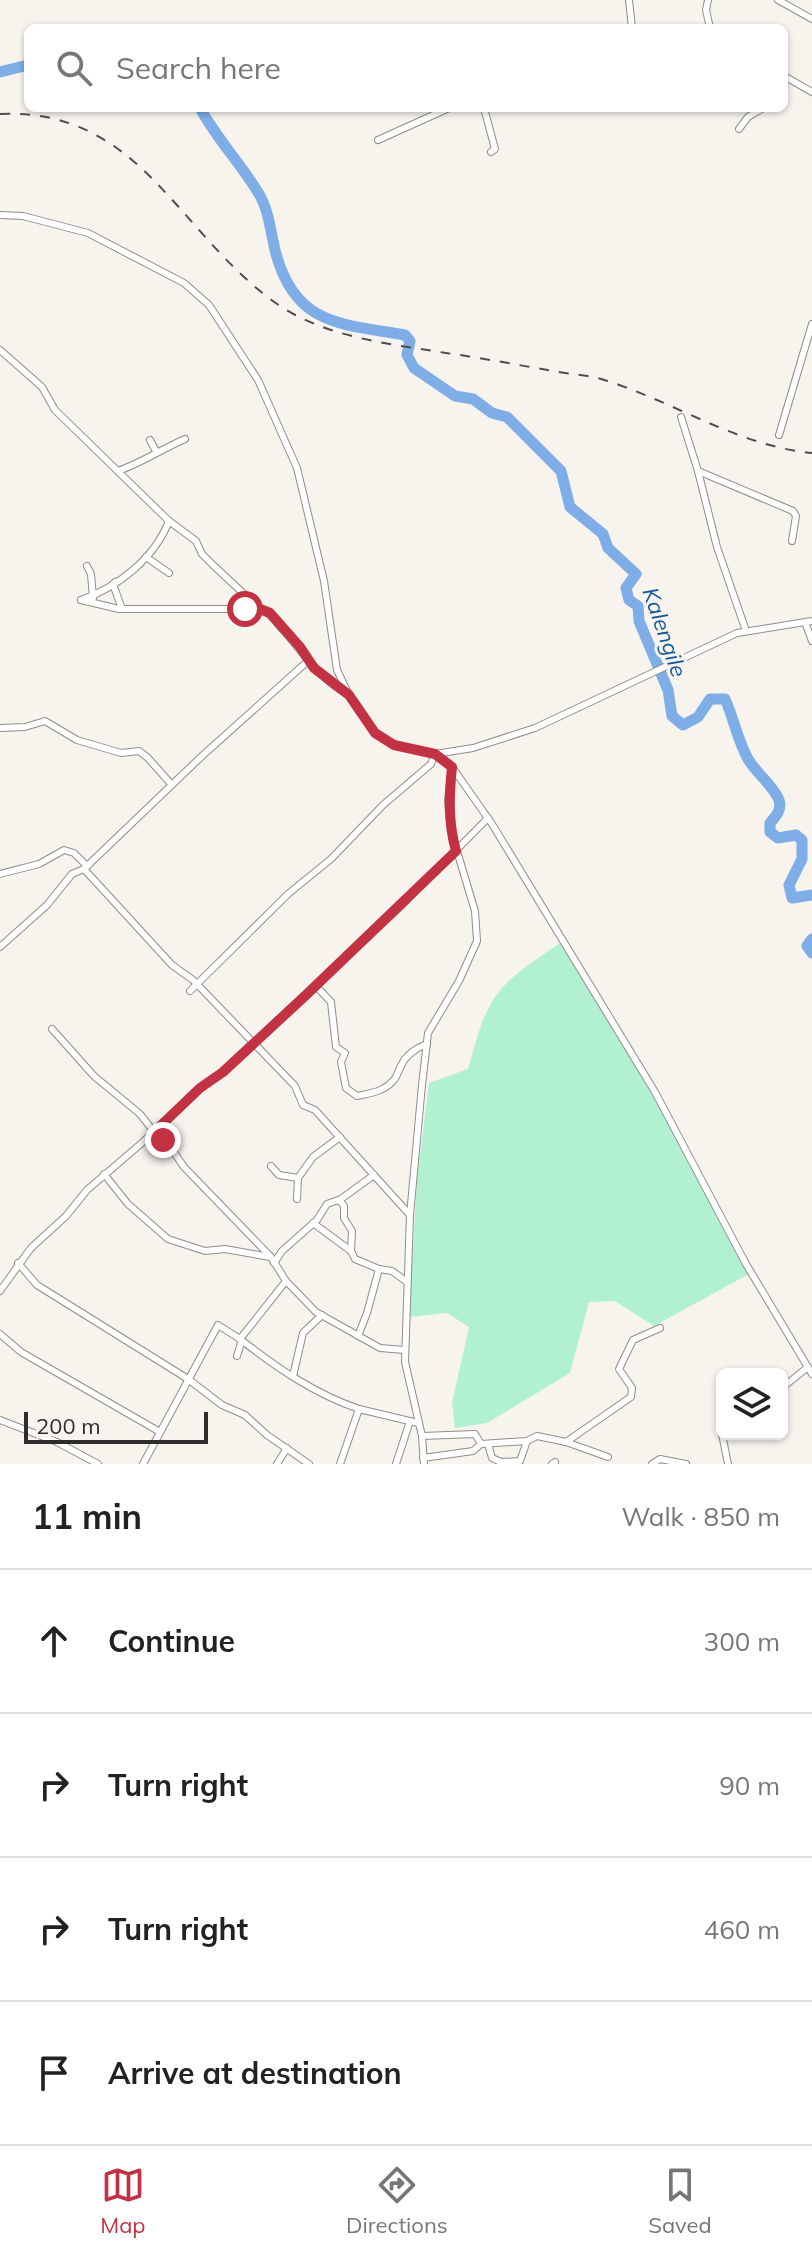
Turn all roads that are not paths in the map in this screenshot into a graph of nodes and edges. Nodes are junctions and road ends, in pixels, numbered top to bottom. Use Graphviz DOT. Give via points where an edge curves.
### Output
graph roads {
  1 [pos="629,0"];
  2 [pos="708,0"];
  3 [pos="778,0"];
  4 [pos="812,19"];
  5 [pos="632,24"];
  6 [pos="709,24"];
  7 [pos="788,78"];
  8 [pos="812,92"];
  9 [pos="440,112"];
  10 [pos="485,112"];
  11 [pos="756,112"];
  12 [pos="739,129"];
  13 [pos="378,140"];
  14 [pos="491,152"];
  15 [pos="0,215"];
  16 [pos="812,324"];
  17 [pos="0,350"];
  18 [pos="681,417"];
  19 [pos="779,435"];
  20 [pos="185,439"];
  21 [pos="150,440"];
  22 [pos="156,451"];
  23 [pos="118,471"];
  24 [pos="698,471"];
  25 [pos="169,521"];
  26 [pos="792,541"];
  27 [pos="146,557"];
  28 [pos="87,566"];
  29 [pos="169,573"];
  30 [pos="122,579"];
  31 [pos="92,596"];
  32 [pos="94,605"];
  33 [pos="122,609"];
  34 [pos="260,609"];
  35 [pos="809,622"];
  36 [pos="746,631"];
  37 [pos="812,641"];
  38 [pos="309,660"];
  39 [pos="349,695"];
  40 [pos="0,728"];
  41 [pos="435,754"];
  42 [pos="452,767"];
  43 [pos="172,785"];
  44 [pos="488,818"];
  45 [pos="456,851"];
  46 [pos="85,867"];
  47 [pos="0,874"];
  48 [pos="0,947"];
  49 [pos="197,984"];
  50 [pos="316,986"];
  51 [pos="190,991"];
  52 [pos="52,1029"];
  53 [pos="254,1043"];
  54 [pos="427,1044"];
  55 [pos="154,1132"];
  56 [pos="340,1137"];
  57 [pos="271,1166"];
  58 [pos="104,1174"];
  59 [pos="374,1175"];
  60 [pos="298,1178"];
  61 [pos="297,1199"];
  62 [pos="339,1200"];
  63 [pos="410,1215"];
  64 [pos="313,1223"];
  65 [pos="351,1251"];
  66 [pos="272,1260"];
  67 [pos="18,1263"];
  68 [pos="379,1269"];
  69 [pos="286,1281"];
  70 [pos="407,1282"];
  71 [pos="0,1291"];
  72 [pos="322,1315"];
  73 [pos="660,1328"];
  74 [pos="0,1334"];
  75 [pos="358,1336"];
  76 [pos="240,1339"];
  77 [pos="405,1350"];
  78 [pos="237,1356"];
  79 [pos="810,1371"];
  80 [pos="293,1376"];
  81 [pos="188,1379"];
  82 [pos="788,1384"];
  83 [pos="359,1409"];
  84 [pos="0,1420"];
  85 [pos="410,1421"];
  86 [pos="418,1423"];
  87 [pos="160,1432"];
  88 [pos="422,1436"];
  89 [pos="723,1440"];
  90 [pos="527,1441"];
  91 [pos="566,1442"];
  92 [pos="485,1444"];
  93 [pos="287,1448"];
  94 [pos="608,1457"];
  95 [pos="423,1461"];
  96 [pos="98,1464"];
  97 [pos="143,1464"];
  98 [pos="277,1464"];
  99 [pos="309,1464"];
  100 [pos="340,1464"];
  101 [pos="396,1464"];
  102 [pos="652,1464"];
  103 [pos="686,1464"];
  104 [pos="728,1464"];
  1 -- 5 [label="street"];
  2 -- 6 [label="street"];
  3 -- 4 [label="street"];
  7 -- 8 [label="street"];
  9 -- 13 [label="street"];
  10 -- 14 [label="street" via="495,149"];
  11 -- 12 [label="street"];
  15 -- 39 [label="street" via="88,233 184,283 209,305 258,380 297,468 324,581 337,670"];
  16 -- 19 [label="street"];
  17 -- 23 [label="street" via="42,387 55,410"];
  18 -- 24 [label="street"];
  20 -- 22 [label="street"];
  21 -- 22 [label="street"];
  22 -- 23 [label="street"];
  23 -- 25 [label="street"];
  24 -- 26 [label="street" via="793,511"];
  24 -- 36 [label="street"];
  25 -- 27 [label="street"];
  25 -- 34 [label="street" via="196,541 202,554"];
  27 -- 29 [label="street"];
  27 -- 30 [label="street"];
  28 -- 31 [label="street"];
  30 -- 31 [label="street"];
  30 -- 33 [label="street" via="113,584"];
  31 -- 32 [label="street"];
  31 -- 32 [label="street" via="81,600"];
  32 -- 33 [label="street"];
  33 -- 34 [label="street"];
  34 -- 38 [label="street" via="270,613"];
  35 -- 36 [label="street"];
  35 -- 37 [label="street"];
  36 -- 41 [label="street" via="535,728"];
  38 -- 39 [label="street"];
  38 -- 43 [label="street"];
  39 -- 41 [label="street" via="375,733 394,745"];
  40 -- 43 [label="street" via="45,721 77,740 121,753 139,751"];
  41 -- 42 [label="street"];
  41 -- 49 [label="street" via="423,772"];
  42 -- 44 [label="street"];
  42 -- 45 [label="street" via="448,800"];
  43 -- 46 [label="street"];
  44 -- 45 [label="street"];
  44 -- 79 [label="street" via="655,1092"];
  45 -- 50 [label="street"];
  45 -- 54 [label="street" via="475,911 477,941"];
  46 -- 47 [label="street" via="64,850 39,864"];
  46 -- 48 [label="street"];
  46 -- 49 [label="street" via="172,965"];
  49 -- 51 [label="street"];
  49 -- 53 [label="street"];
  50 -- 53 [label="street"];
  50 -- 54 [label="street" via="331,1002 336,1047 345,1053 341,1062 346,1088 357,1096 386,1087 407,1056"];
  52 -- 55 [label="street"];
  53 -- 55 [label="street"];
  53 -- 56 [label="street" via="295,1086 303,1105 315,1110"];
  54 -- 63 [label="street"];
  55 -- 58 [label="street"];
  55 -- 66 [label="street"];
  56 -- 59 [label="street"];
  56 -- 60 [label="street" via="313,1157"];
  57 -- 60 [label="street" via="279,1175"];
  58 -- 66 [label="street" via="168,1239 205,1251 225,1249"];
  58 -- 67 [label="street"];
  59 -- 62 [label="street"];
  59 -- 63 [label="street"];
  60 -- 61 [label="street"];
  62 -- 64 [label="street" via="327,1204"];
  62 -- 65 [label="street" via="352,1231"];
  63 -- 70 [label="street"];
  64 -- 65 [label="street"];
  64 -- 66 [label="street"];
  65 -- 68 [label="street" via="355,1259"];
  66 -- 69 [label="street"];
  67 -- 71 [label="street"];
  67 -- 81 [label="street" via="37,1285"];
  68 -- 70 [label="street"];
  68 -- 75 [label="street"];
  69 -- 72 [label="street"];
  69 -- 76 [label="street"];
  70 -- 77 [label="street"];
  72 -- 75 [label="street"];
  72 -- 80 [label="street" via="303,1333"];
  73 -- 91 [label="street" via="633,1340 619,1369 632,1388 631,1397"];
  74 -- 87 [label="street" via="21,1352"];
  75 -- 77 [label="street" via="380,1348"];
  76 -- 78 [label="street"];
  76 -- 80 [label="street"];
  76 -- 81 [label="street" via="218,1325"];
  77 -- 86 [label="street"];
  79 -- 82 [label="street"];
  80 -- 83 [label="street" via="327,1398"];
  81 -- 87 [label="street"];
  81 -- 93 [label="street"];
  83 -- 85 [label="street"];
  83 -- 100 [label="street"];
  84 -- 96 [label="street"];
  85 -- 86 [label="street"];
  85 -- 101 [label="street"];
  86 -- 88 [label="street"];
  87 -- 97 [label="street"];
  88 -- 92 [label="street" via="475,1434"];
  88 -- 95 [label="street"];
  89 -- 104 [label="street"];
  90 -- 91 [label="street" via="537,1436"];
  90 -- 92 [label="street"];
  90 -- 92 [label="street" via="520,1461 492,1458"];
  91 -- 94 [label="street"];
  92 -- 95 [label="street"];
  93 -- 98 [label="street"];
  93 -- 99 [label="street"];
  102 -- 103 [label="street" via="660,1459"];
}
